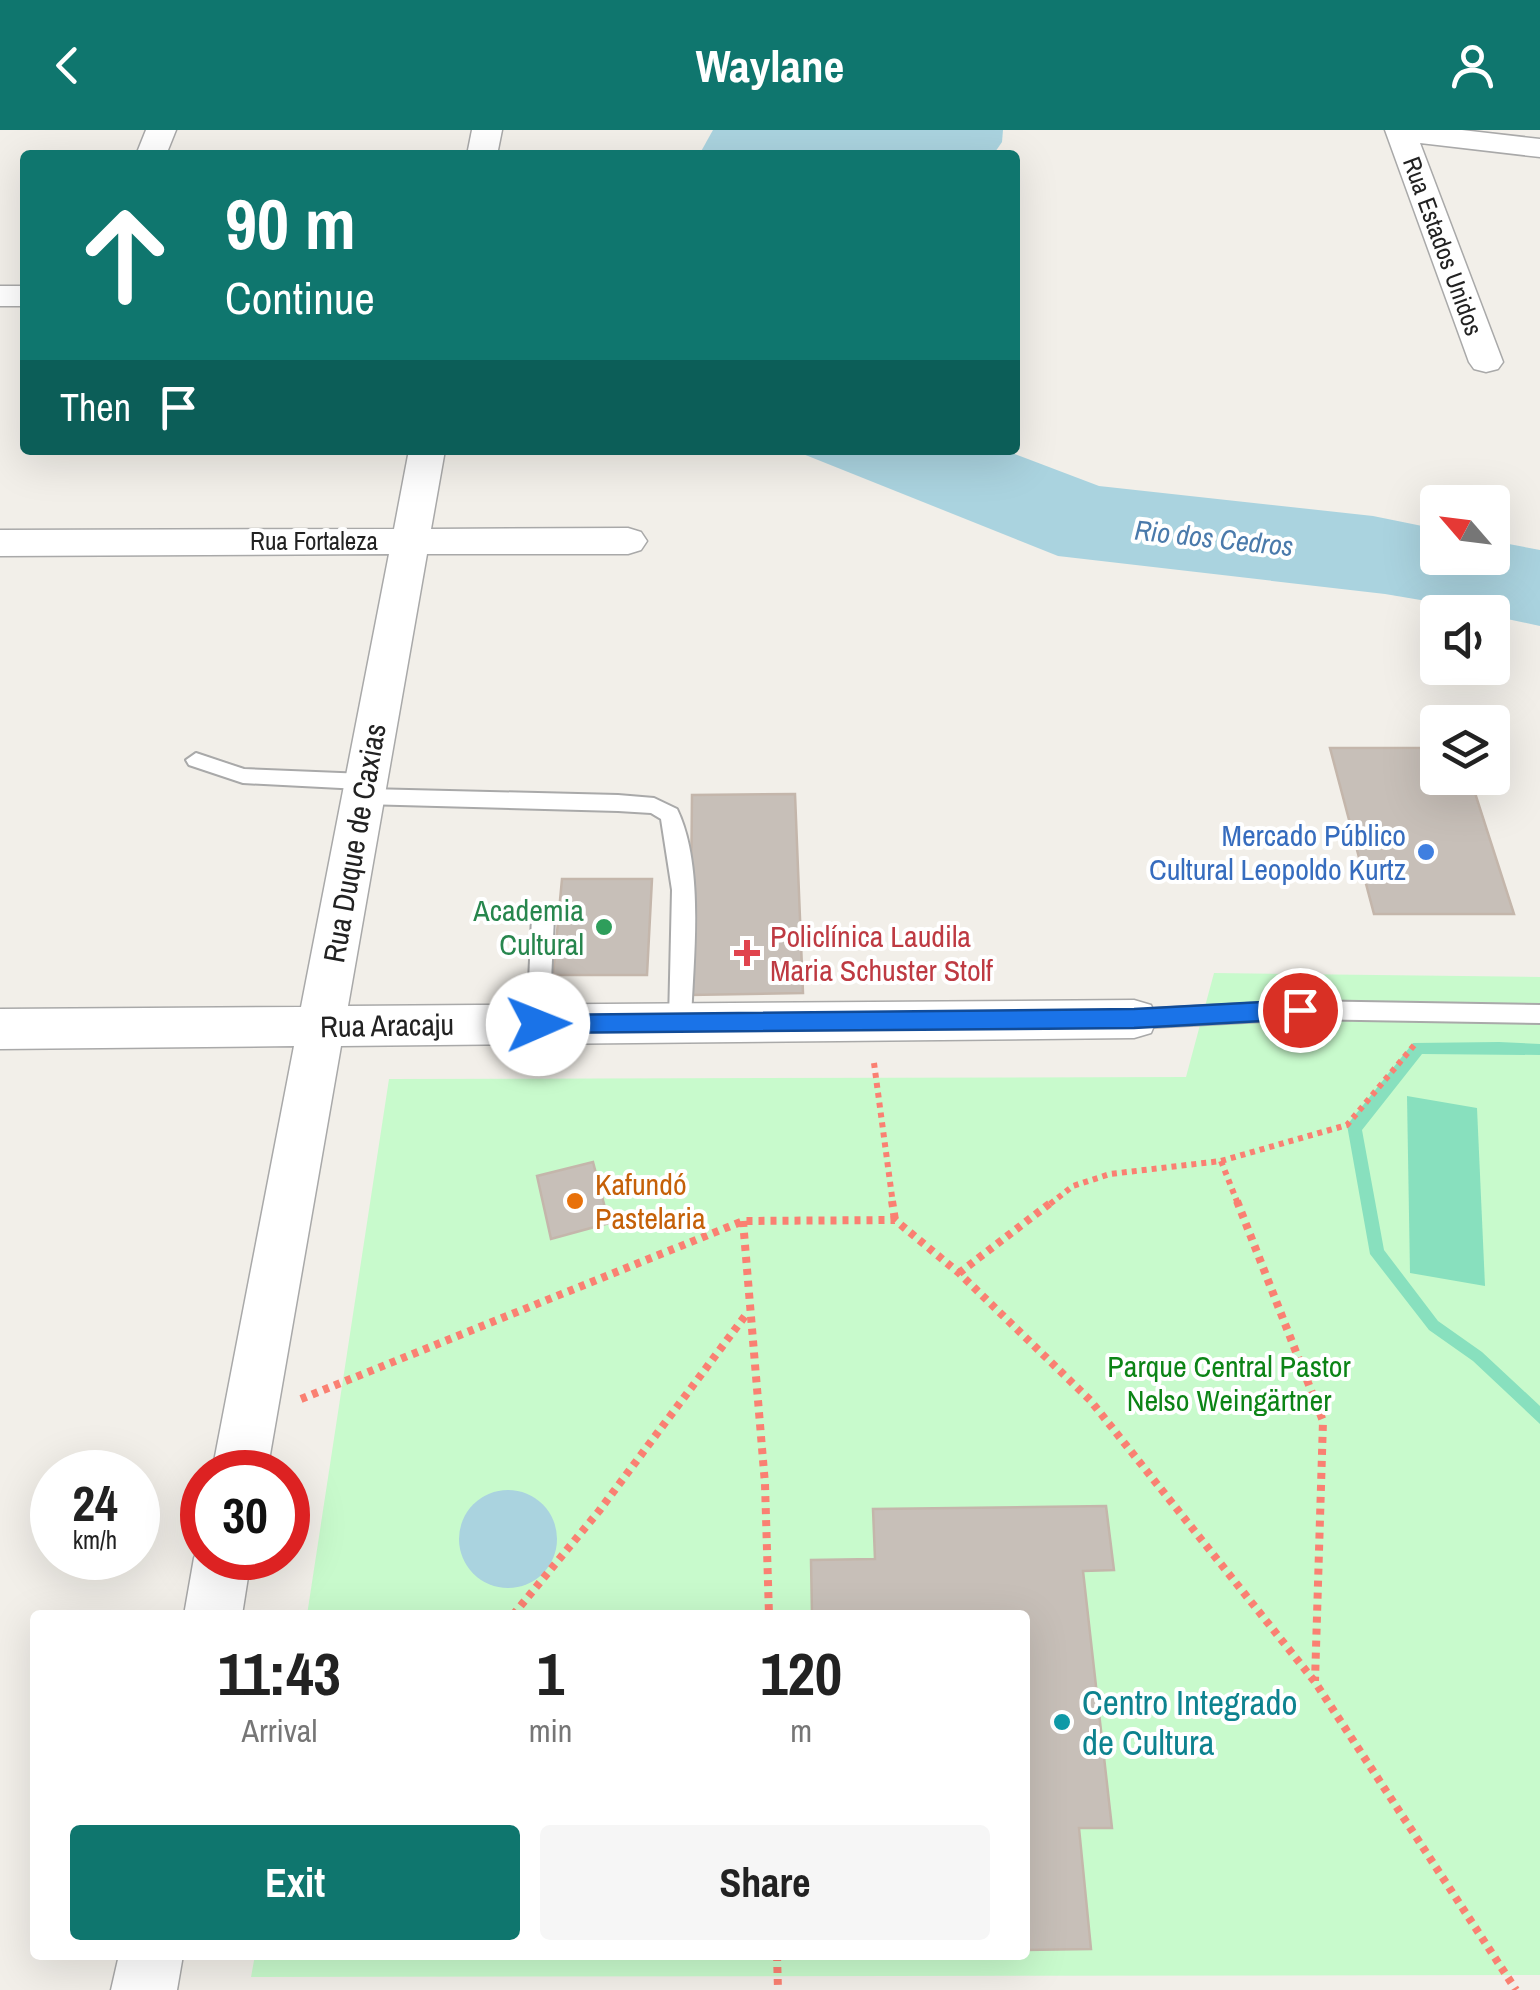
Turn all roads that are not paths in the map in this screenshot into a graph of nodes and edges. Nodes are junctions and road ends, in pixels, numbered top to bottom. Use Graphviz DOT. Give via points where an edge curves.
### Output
graph roads {
  1 [pos="1400,131"];
  2 [pos="1540,148"];
  3 [pos="1486,362"];
  4 [pos="426,455"];
  5 [pos="410,540"];
  6 [pos="628,540"];
  7 [pos="0,543"];
  8 [pos="196,760"];
  9 [pos="364,789"];
  10 [pos="544,916"];
  11 [pos="1540,1014"];
  12 [pos="1134,1019"];
  13 [pos="680,1022"];
  14 [pos="538,1024"];
  15 [pos="321,1026"];
  16 [pos="0,1029"];
  17 [pos="243,1450"];
  18 [pos="220,1580"];
  19 [pos="214,1610"];
  20 [pos="150,1960"];
  21 [pos="144,1990"];
  1 -- 2 [label="street"];
  1 -- 3 [label="street, Rua Estados Unidos"];
  4 -- 5 [label="street, Rua Duque de Caxias"];
  5 -- 6 [label="street, Rua Fortaleza"];
  5 -- 7 [label="street, Rua Fortaleza"];
  5 -- 9 [label="street, Rua Duque de Caxias"];
  8 -- 9 [label="lane" via="243,776"];
  9 -- 13 [label="lane" via="618,803 670,814 682,930"];
  9 -- 15 [label="street, Rua Duque de Caxias"];
  10 -- 14 [label="lane"];
  11 -- 12 [label="lane" via="1300,1010"];
  12 -- 13 [label="street, Rua Aracaju"];
  13 -- 14 [label="street, Rua Aracaju"];
  14 -- 15 [label="street, Rua Aracaju"];
  15 -- 16 [label="street, Rua Aracaju"];
  15 -- 17 [label="street, Rua Duque de Caxias"];
  18 -- 19 [label="street"];
  20 -- 21 [label="street"];
}
